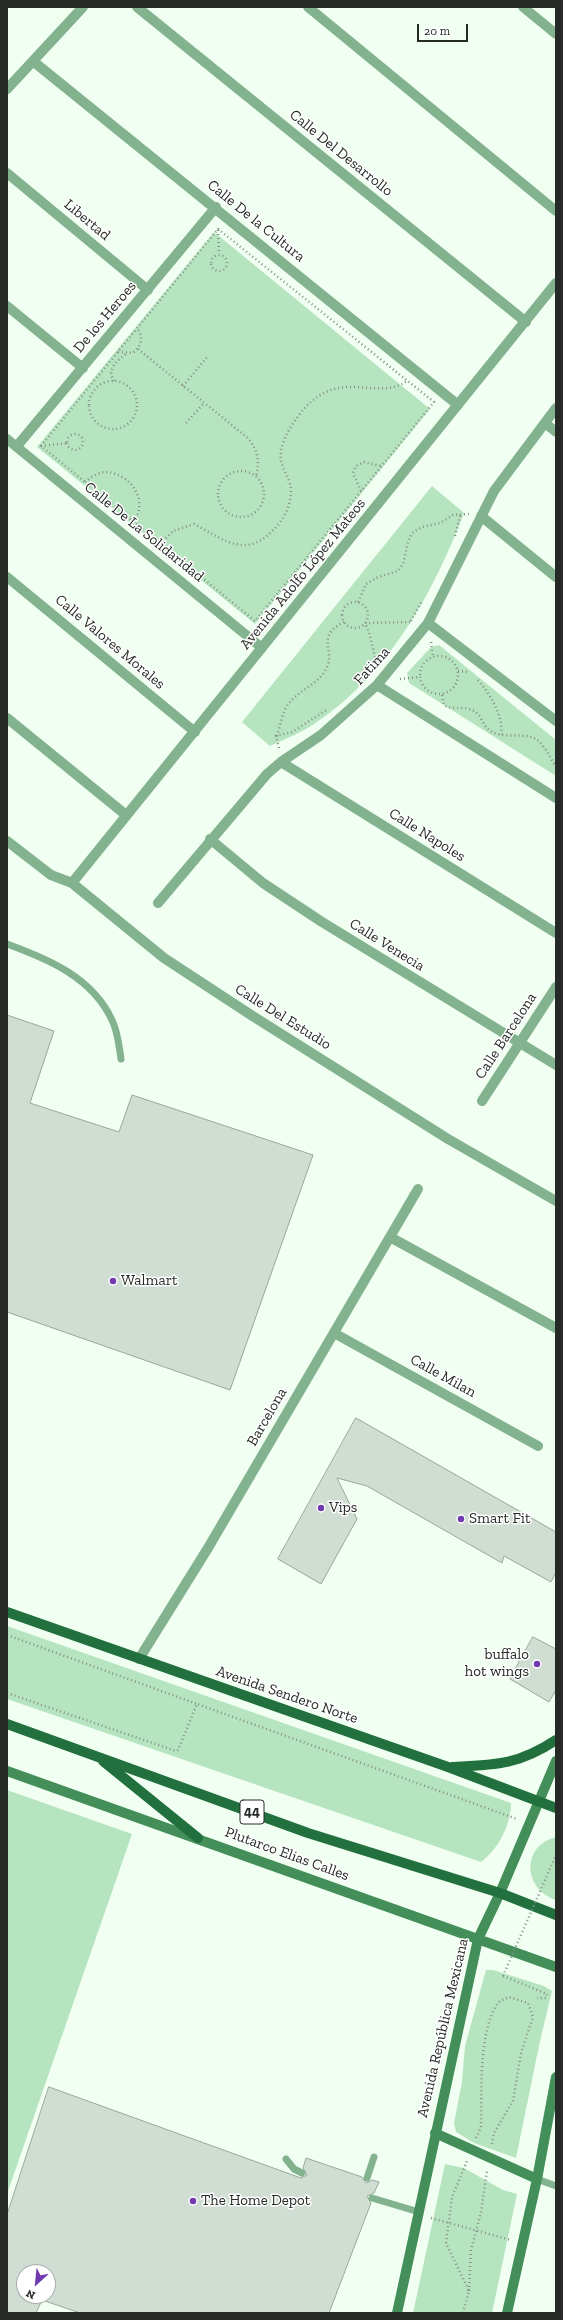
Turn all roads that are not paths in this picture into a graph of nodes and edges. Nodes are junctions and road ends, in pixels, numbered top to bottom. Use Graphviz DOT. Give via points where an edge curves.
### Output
graph roads {
  1 [pos="83,7"];
  2 [pos="137,7"];
  3 [pos="308,7"];
  4 [pos="523,7"];
  5 [pos="556,34"];
  6 [pos="34,62"];
  7 [pos="7,89"];
  8 [pos="7,173"];
  9 [pos="216,207"];
  10 [pos="556,211"];
  11 [pos="556,283"];
  12 [pos="148,290"];
  13 [pos="7,306"];
  14 [pos="526,322"];
  15 [pos="83,368"];
  16 [pos="458,406"];
  17 [pos="556,408"];
  18 [pos="545,422"];
  19 [pos="556,432"];
  20 [pos="7,438"];
  21 [pos="17,446"];
  22 [pos="481,516"];
  23 [pos="7,577"];
  24 [pos="556,577"];
  25 [pos="425,626"];
  26 [pos="262,648"];
  27 [pos="377,685"];
  28 [pos="7,718"];
  29 [pos="556,721"];
  30 [pos="195,732"];
  31 [pos="281,762"];
  32 [pos="556,798"];
  33 [pos="126,815"];
  34 [pos="210,839"];
  35 [pos="7,840"];
  36 [pos="72,883"];
  37 [pos="158,903"];
  38 [pos="556,933"];
  39 [pos="7,944"];
  40 [pos="556,987"];
  41 [pos="519,1043"];
  42 [pos="121,1059"];
  43 [pos="556,1065"];
  44 [pos="482,1101"];
  45 [pos="418,1188"];
  46 [pos="556,1201"];
  47 [pos="390,1237"];
  48 [pos="556,1328"];
  49 [pos="334,1333"];
  50 [pos="538,1446"];
  51 [pos="7,1612"];
  52 [pos="139,1659"];
  53 [pos="7,1724"];
  54 [pos="556,1740"];
  55 [pos="96,1756"];
  56 [pos="556,1761"];
  57 [pos="448,1767"];
  58 [pos="7,1771"];
  59 [pos="539,1802"];
  60 [pos="556,1808"];
  61 [pos="198,1838"];
  62 [pos="500,1893"];
  63 [pos="556,1915"];
  64 [pos="478,1938"];
  65 [pos="556,1967"];
  66 [pos="556,2077"];
  67 [pos="435,2133"];
  68 [pos="374,2157"];
  69 [pos="286,2159"];
  70 [pos="302,2173"];
  71 [pos="367,2178"];
  72 [pos="537,2179"];
  73 [pos="556,2186"];
  74 [pos="372,2198"];
  75 [pos="419,2212"];
  76 [pos="397,2313"];
  77 [pos="507,2313"];
  1 -- 6 [label="street"];
  2 -- 14 [label="street, Calle Del Desarrollo"];
  3 -- 10 [label="street"];
  4 -- 5 [label="street"];
  6 -- 7 [label="street"];
  6 -- 9 [label="street, Calle De la Cultura"];
  8 -- 12 [label="street, Libertad"];
  9 -- 12 [label="street, De los Heroes"];
  9 -- 16 [label="street, Calle De la Cultura"];
  11 -- 14 [label="street, Avenida Adolfo López Mateos"];
  12 -- 15 [label="street, De los Heroes"];
  13 -- 15 [label="street"];
  14 -- 16 [label="street, Avenida Adolfo López Mateos"];
  15 -- 21 [label="street, De los Heroes"];
  16 -- 26 [label="street, Avenida Adolfo López Mateos"];
  17 -- 18 [label="street, Fatima"];
  18 -- 19 [label="street"];
  18 -- 22 [label="street, Fatima" via="494,491"];
  20 -- 21 [label="street, Calle De La Solidaridad"];
  21 -- 26 [label="street, Calle De La Solidaridad"];
  22 -- 24 [label="street"];
  22 -- 25 [label="street, Fatima"];
  23 -- 30 [label="street, Calle Valores Morales"];
  25 -- 27 [label="street, Fatima"];
  25 -- 29 [label="street"];
  26 -- 30 [label="street, Avenida Adolfo López Mateos"];
  27 -- 31 [label="street, Fatima" via="321,735"];
  27 -- 32 [label="street"];
  28 -- 33 [label="street"];
  30 -- 33 [label="street, Avenida Adolfo López Mateos"];
  31 -- 34 [label="street, Fatima" via="267,774"];
  31 -- 38 [label="street, Calle Napoles"];
  33 -- 36 [label="street, Avenida Adolfo López Mateos"];
  34 -- 37 [label="street, Fatima"];
  34 -- 41 [label="street, Calle Venecia" via="263,883 359,946"];
  35 -- 36 [label="street, Calle Del Estudio" via="51,875"];
  36 -- 46 [label="street, Calle Del Estudio" via="164,958 448,1139"];
  39 -- 42 [label="lane" via="42,957 92,990 112,1020"];
  40 -- 41 [label="street, Calle Barcelona"];
  41 -- 43 [label="street, Calle Venecia"];
  41 -- 44 [label="street, Calle Barcelona"];
  45 -- 47 [label="street, Barcelona"];
  47 -- 48 [label="street"];
  47 -- 49 [label="street, Barcelona"];
  49 -- 50 [label="street, Calle Milan"];
  49 -- 52 [label="street, Barcelona" via="208,1548"];
  51 -- 52 [label="main road, Avenida Sendero Norte"];
  52 -- 57 [label="main road, Avenida Sendero Norte"];
  53 -- 55 [label="main road, 44"];
  54 -- 57 [label="main road" via="532,1755 503,1764"];
  55 -- 61 [label="main road"];
  55 -- 62 [label="main road, 44" via="308,1833"];
  56 -- 59 [label="main road, Avenida República Mexicana"];
  57 -- 59 [label="main road, Avenida Sendero Norte"];
  58 -- 61 [label="main road, Plutarco Elias Calles"];
  59 -- 60 [label="main road, Avenida Sendero Norte"];
  59 -- 62 [label="main road, Avenida República Mexicana"];
  61 -- 64 [label="main road, Plutarco Elias Calles"];
  62 -- 63 [label="main road, 44"];
  62 -- 64 [label="main road, Avenida República Mexicana"];
  64 -- 65 [label="main road, Plutarco Elias Calles"];
  64 -- 67 [label="main road, Avenida República Mexicana"];
  66 -- 72 [label="main road"];
  67 -- 72 [label="main road"];
  67 -- 75 [label="main road, Avenida República Mexicana"];
  68 -- 71 [label="lane"];
  69 -- 70 [label="lane"];
  72 -- 73 [label="lane"];
  72 -- 77 [label="main road"];
  74 -- 75 [label="lane"];
  75 -- 76 [label="main road, Avenida República Mexicana"];
}
